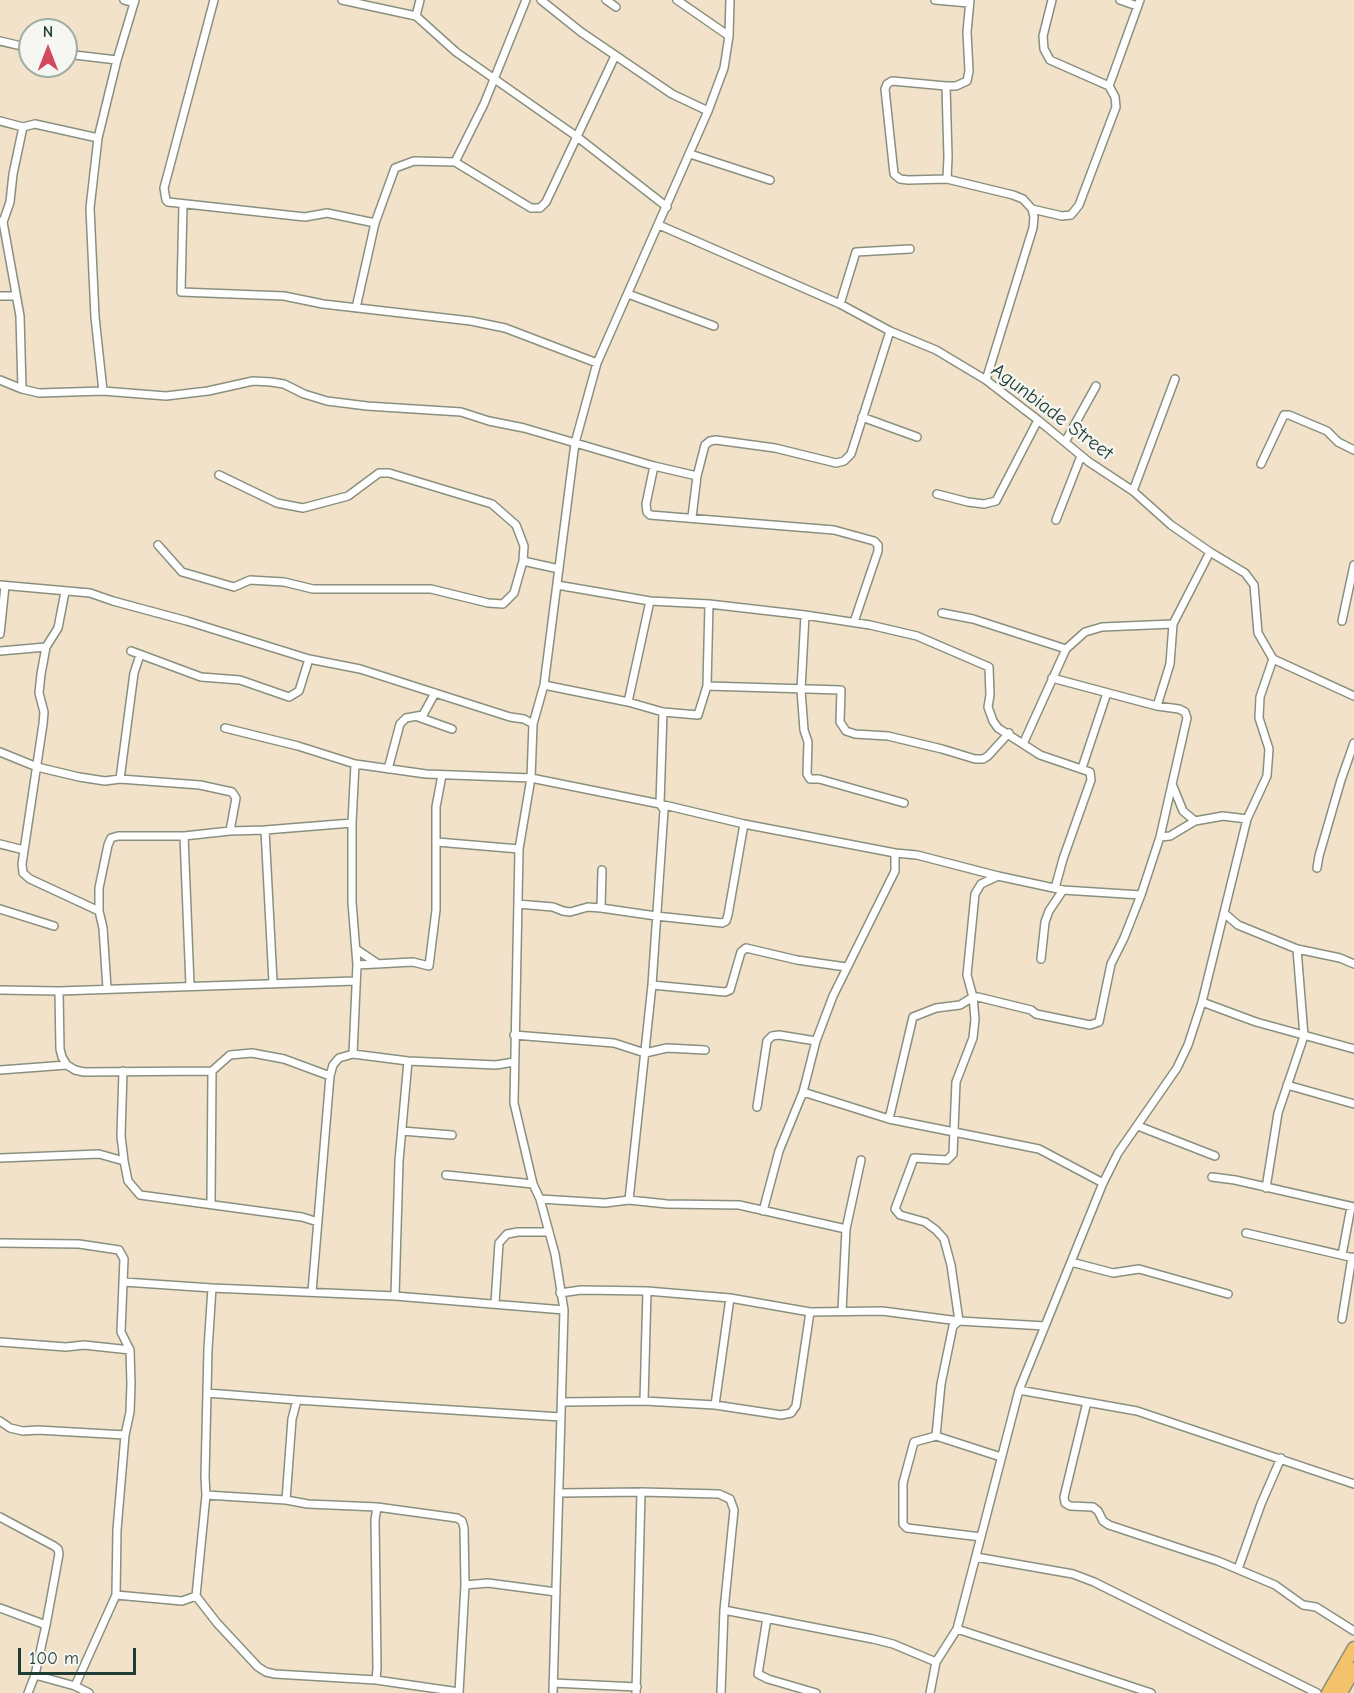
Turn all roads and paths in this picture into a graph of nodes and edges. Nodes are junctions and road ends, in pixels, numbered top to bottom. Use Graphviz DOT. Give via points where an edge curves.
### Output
graph roads {
  1 [pos="124,0"];
  2 [pos="214,0"];
  3 [pos="342,0"];
  4 [pos="420,0"];
  5 [pos="526,0"];
  6 [pos="541,0"];
  7 [pos="606,0"];
  8 [pos="678,0"];
  9 [pos="730,0"];
  10 [pos="935,0"];
  11 [pos="1052,0"];
  12 [pos="1120,0"];
  13 [pos="135,1"];
  14 [pos="970,1"];
  15 [pos="1139,3"];
  16 [pos="616,7"];
  17 [pos="416,16"];
  18 [pos="729,36"];
  19 [pos="0,41"];
  20 [pos="18,45"];
  21 [pos="78,55"];
  22 [pos="615,56"];
  23 [pos="117,60"];
  24 [pos="495,78"];
  25 [pos="946,86"];
  26 [pos="1109,86"];
  27 [pos="708,111"];
  28 [pos="0,121"];
  29 [pos="23,127"];
  30 [pos="576,136"];
  31 [pos="98,138"];
  32 [pos="690,154"];
  33 [pos="454,162"];
  34 [pos="946,179"];
  35 [pos="770,180"];
  36 [pos="183,204"];
  37 [pos="667,207"];
  38 [pos="1032,209"];
  39 [pos="2,221"];
  40 [pos="375,223"];
  41 [pos="658,225"];
  42 [pos="910,249"];
  43 [pos="627,294"];
  44 [pos="0,296"];
  45 [pos="16,296"];
  46 [pos="840,304"];
  47 [pos="356,308"];
  48 [pos="714,326"];
  49 [pos="890,331"];
  50 [pos="597,363"];
  51 [pos="1175,379"];
  52 [pos="0,380"];
  53 [pos="986,380"];
  54 [pos="1096,386"];
  55 [pos="22,389"];
  56 [pos="103,391"];
  57 [pos="862,417"];
  58 [pos="1038,420"];
  59 [pos="916,437"];
  60 [pos="1065,442"];
  61 [pos="575,443"];
  62 [pos="1354,450"];
  63 [pos="1081,456"];
  64 [pos="1261,464"];
  65 [pos="654,466"];
  66 [pos="219,476"];
  67 [pos="697,476"];
  68 [pos="1133,491"];
  69 [pos="937,494"];
  70 [pos="692,517"];
  71 [pos="1056,520"];
  72 [pos="158,545"];
  73 [pos="1210,552"];
  74 [pos="523,561"];
  75 [pos="1354,565"];
  76 [pos="559,569"];
  77 [pos="3,585"];
  78 [pos="557,585"];
  79 [pos="65,592"];
  80 [pos="650,601"];
  81 [pos="709,604"];
  82 [pos="942,613"];
  83 [pos="805,615"];
  84 [pos="1342,621"];
  85 [pos="1,622"];
  86 [pos="854,622"];
  87 [pos="1173,624"];
  88 [pos="0,634"];
  89 [pos="46,647"];
  90 [pos="1066,650"];
  91 [pos="0,651"];
  92 [pos="131,651"];
  93 [pos="141,655"];
  94 [pos="309,659"];
  95 [pos="1273,659"];
  96 [pos="1052,678"];
  97 [pos="544,685"];
  98 [pos="707,686"];
  99 [pos="801,690"];
  100 [pos="435,693"];
  101 [pos="1107,693"];
  102 [pos="1354,696"];
  103 [pos="628,702"];
  104 [pos="1157,706"];
  105 [pos="663,712"];
  106 [pos="418,717"];
  107 [pos="533,724"];
  108 [pos="225,728"];
  109 [pos="452,729"];
  110 [pos="1009,733"];
  111 [pos="1354,743"];
  112 [pos="1023,744"];
  113 [pos="0,752"];
  114 [pos="355,764"];
  115 [pos="38,767"];
  116 [pos="1082,768"];
  117 [pos="388,769"];
  118 [pos="442,775"];
  119 [pos="531,778"];
  120 [pos="120,779"];
  121 [pos="1172,784"];
  122 [pos="904,803"];
  123 [pos="660,804"];
  124 [pos="1247,819"];
  125 [pos="1195,821"];
  126 [pos="352,823"];
  127 [pos="744,824"];
  128 [pos="230,831"];
  129 [pos="265,831"];
  130 [pos="184,836"];
  131 [pos="1160,837"];
  132 [pos="437,842"];
  133 [pos="0,844"];
  134 [pos="519,849"];
  135 [pos="24,850"];
  136 [pos="895,853"];
  137 [pos="1317,868"];
  138 [pos="602,870"];
  139 [pos="998,876"];
  140 [pos="1054,888"];
  141 [pos="1063,890"];
  142 [pos="1141,895"];
  143 [pos="518,904"];
  144 [pos="601,908"];
  145 [pos="0,909"];
  146 [pos="99,911"];
  147 [pos="1224,913"];
  148 [pos="656,916"];
  149 [pos="54,926"];
  150 [pos="356,949"];
  151 [pos="1297,949"];
  152 [pos="1041,959"];
  153 [pos="378,964"];
  154 [pos="1354,964"];
  155 [pos="357,965"];
  156 [pos="846,967"];
  157 [pos="355,981"];
  158 [pos="273,982"];
  159 [pos="652,984"];
  160 [pos="190,985"];
  161 [pos="107,988"];
  162 [pos="0,990"];
  163 [pos="59,991"];
  164 [pos="973,997"];
  165 [pos="1202,1002"];
  166 [pos="514,1035"];
  167 [pos="1304,1036"];
  168 [pos="816,1041"];
  169 [pos="1354,1049"];
  170 [pos="705,1050"];
  171 [pos="645,1053"];
  172 [pos="353,1054"];
  173 [pos="408,1061"];
  174 [pos="514,1062"];
  175 [pos="67,1065"];
  176 [pos="0,1070"];
  177 [pos="123,1071"];
  178 [pos="212,1071"];
  179 [pos="330,1076"];
  180 [pos="1287,1085"];
  181 [pos="803,1092"];
  182 [pos="1354,1104"];
  183 [pos="757,1107"];
  184 [pos="889,1119"];
  185 [pos="1138,1126"];
  186 [pos="402,1131"];
  187 [pos="954,1131"];
  188 [pos="452,1135"];
  189 [pos="1215,1156"];
  190 [pos="0,1158"];
  191 [pos="861,1160"];
  192 [pos="124,1161"];
  193 [pos="446,1175"];
  194 [pos="1212,1177"];
  195 [pos="1103,1183"];
  196 [pos="533,1185"];
  197 [pos="1266,1188"];
  198 [pos="540,1199"];
  199 [pos="629,1200"];
  200 [pos="211,1203"];
  201 [pos="1352,1207"];
  202 [pos="762,1210"];
  203 [pos="318,1222"];
  204 [pos="846,1229"];
  205 [pos="549,1233"];
  206 [pos="1246,1233"];
  207 [pos="0,1243"];
  208 [pos="1342,1255"];
  209 [pos="1353,1258"];
  210 [pos="1071,1262"];
  211 [pos="124,1282"];
  212 [pos="212,1288"];
  213 [pos="647,1290"];
  214 [pos="312,1292"];
  215 [pos="560,1293"];
  216 [pos="1228,1294"];
  217 [pos="395,1296"];
  218 [pos="730,1298"];
  219 [pos="495,1303"];
  220 [pos="564,1310"];
  221 [pos="842,1311"];
  222 [pos="810,1312"];
  223 [pos="1342,1319"];
  224 [pos="959,1321"];
  225 [pos="1045,1326"];
  226 [pos="0,1342"];
  227 [pos="130,1350"];
  228 [pos="1019,1390"];
  229 [pos="207,1393"];
  230 [pos="297,1401"];
  231 [pos="644,1401"];
  232 [pos="562,1402"];
  233 [pos="1087,1402"];
  234 [pos="715,1405"];
  235 [pos="561,1417"];
  236 [pos="0,1421"];
  237 [pos="124,1435"];
  238 [pos="936,1436"];
  239 [pos="1001,1457"];
  240 [pos="1281,1458"];
  241 [pos="1354,1484"];
  242 [pos="641,1492"];
  243 [pos="560,1493"];
  244 [pos="207,1495"];
  245 [pos="286,1500"];
  246 [pos="377,1507"];
  247 [pos="0,1517"];
  248 [pos="981,1537"];
  249 [pos="976,1557"];
  250 [pos="1238,1569"];
  251 [pos="465,1585"];
  252 [pos="556,1592"];
  253 [pos="116,1595"];
  254 [pos="196,1596"];
  255 [pos="0,1608"];
  256 [pos="724,1610"];
  257 [pos="766,1618"];
  258 [pos="46,1625"];
  259 [pos="957,1629"];
  260 [pos="1354,1631"];
  261 [pos="1354,1648"];
  262 [pos="936,1662"];
  263 [pos="35,1675"];
  264 [pos="1352,1678"];
  265 [pos="376,1680"];
  266 [pos="553,1683"];
  267 [pos="75,1686"];
  268 [pos="637,1690"];
  269 [pos="28,1693"];
  270 [pos="89,1693"];
  271 [pos="459,1693"];
  272 [pos="553,1693"];
  273 [pos="721,1693"];
  274 [pos="816,1693"];
  275 [pos="930,1693"];
  276 [pos="1151,1693"];
  277 [pos="1317,1693"];
  278 [pos="1328,1693"];
  279 [pos="1341,1693"];
  1 -- 13 [label="street"];
  2 -- 36 [label="street" via="164,188 168,202"];
  3 -- 17 [label="street"];
  4 -- 17 [label="street"];
  5 -- 24 [label="street"];
  6 -- 22 [label="street"];
  7 -- 16 [label="street"];
  8 -- 18 [label="street"];
  9 -- 18 [label="street"];
  10 -- 14 [label="street"];
  11 -- 26 [label="street" via="1043,36 1050,60"];
  12 -- 15 [label="street"];
  13 -- 23 [label="street"];
  14 -- 25 [label="street" via="967,81"];
  15 -- 26 [label="street"];
  17 -- 24 [label="street" via="456,52"];
  18 -- 27 [label="street" via="724,68"];
  19 -- 20 [label="street"];
  21 -- 23 [label="street"];
  22 -- 27 [label="street" via="672,94"];
  22 -- 30 [label="street"];
  23 -- 31 [label="street"];
  24 -- 30 [label="street"];
  24 -- 33 [label="street"];
  25 -- 34 [label="street"];
  25 -- 34 [label="street" via="892,81 885,89 894,174 900,179"];
  26 -- 38 [label="street" via="1116,107 1079,205 1071,215 1062,216"];
  27 -- 32 [label="street"];
  28 -- 29 [label="street"];
  29 -- 31 [label="street" via="35,124"];
  29 -- 39 [label="street" via="10,202"];
  30 -- 33 [label="street" via="540,208 531,208"];
  30 -- 37 [label="street"];
  31 -- 56 [label="street" via="90,208"];
  32 -- 35 [label="street"];
  32 -- 37 [label="street"];
  33 -- 40 [label="street" via="414,161 395,168"];
  34 -- 38 [label="street" via="1013,195"];
  36 -- 40 [label="street" via="305,217 327,213"];
  36 -- 47 [label="street" via="181,292 284,296"];
  37 -- 41 [label="street"];
  38 -- 53 [label="street" via="1034,228"];
  39 -- 45 [label="street"];
  40 -- 47 [label="street"];
  41 -- 43 [label="street"];
  41 -- 46 [label="street, Agunbiade Street"];
  42 -- 46 [label="street" via="856,252"];
  43 -- 48 [label="street"];
  43 -- 50 [label="street"];
  44 -- 45 [label="street"];
  45 -- 55 [label="street"];
  46 -- 49 [label="street, Agunbiade Street"];
  47 -- 50 [label="street" via="489,324"];
  49 -- 53 [label="street, Agunbiade Street" via="936,350"];
  49 -- 57 [label="street"];
  50 -- 61 [label="street"];
  51 -- 68 [label="street"];
  52 -- 55 [label="street"];
  53 -- 58 [label="street, Agunbiade Street"];
  54 -- 60 [label="street"];
  55 -- 56 [label="street" via="39,393"];
  56 -- 61 [label="street" via="166,396 253,381 271,382 327,401 461,411"];
  57 -- 59 [label="street"];
  57 -- 67 [label="street" via="851,454 844,461 836,463 775,448 716,440 705,444"];
  58 -- 60 [label="street, Agunbiade Street"];
  58 -- 69 [label="street" via="996,501 984,504"];
  60 -- 63 [label="street, Agunbiade Street"];
  61 -- 65 [label="street"];
  61 -- 76 [label="street"];
  62 -- 64 [label="street" via="1327,432 1284,415"];
  63 -- 68 [label="street, Agunbiade Street"];
  63 -- 71 [label="street"];
  65 -- 67 [label="street"];
  65 -- 70 [label="street" via="647,512"];
  66 -- 74 [label="street" via="277,503 303,508 348,496 379,473 389,473 492,504 516,525 524,546"];
  67 -- 70 [label="street"];
  68 -- 73 [label="street, Agunbiade Street" via="1171,525"];
  70 -- 86 [label="street" via="834,530 874,541 878,551"];
  72 -- 74 [label="street" via="182,572 234,587 250,580 313,589 430,589 503,604 514,593"];
  73 -- 87 [label="street"];
  73 -- 95 [label="street, Agunbiade Street" via="1245,573 1254,585 1258,633"];
  74 -- 76 [label="street"];
  75 -- 84 [label="street"];
  76 -- 78 [label="street"];
  77 -- 79 [label="street"];
  77 -- 85 [label="street"];
  78 -- 80 [label="street"];
  78 -- 97 [label="street"];
  79 -- 89 [label="street" via="58,628"];
  79 -- 94 [label="street" via="90,593"];
  80 -- 81 [label="street"];
  80 -- 103 [label="street"];
  81 -- 83 [label="street"];
  81 -- 98 [label="street"];
  82 -- 90 [label="street" via="973,619"];
  83 -- 86 [label="street"];
  83 -- 99 [label="street"];
  85 -- 88 [label="street"];
  86 -- 110 [label="street" via="917,636 989,668 988,708 998,728"];
  87 -- 90 [label="street" via="1092,628"];
  87 -- 104 [label="street" via="1170,664"];
  89 -- 91 [label="street"];
  89 -- 115 [label="street" via="39,693 44,712"];
  90 -- 96 [label="street"];
  92 -- 93 [label="street"];
  93 -- 94 [label="street" via="201,677 240,680 289,697 299,691"];
  93 -- 120 [label="street" via="134,673"];
  94 -- 100 [label="street" via="360,669"];
  95 -- 102 [label="street"];
  95 -- 124 [label="street" via="1260,697 1258,718 1269,749 1267,776"];
  96 -- 101 [label="street"];
  96 -- 112 [label="street"];
  97 -- 103 [label="street"];
  97 -- 107 [label="street"];
  98 -- 99 [label="street"];
  98 -- 105 [label="street" via="698,715"];
  99 -- 110 [label="street" via="841,690 840,722 846,731 888,736 975,759 988,756"];
  99 -- 122 [label="street" via="810,778"];
  100 -- 106 [label="street"];
  100 -- 107 [label="street"];
  101 -- 104 [label="street"];
  101 -- 116 [label="street"];
  103 -- 105 [label="street"];
  104 -- 121 [label="street" via="1179,709 1187,718"];
  105 -- 123 [label="street"];
  106 -- 109 [label="street"];
  106 -- 117 [label="street" via="406,718 399,724"];
  107 -- 119 [label="street"];
  108 -- 114 [label="street"];
  110 -- 112 [label="street"];
  111 -- 137 [label="street"];
  112 -- 116 [label="street" via="1040,755"];
  113 -- 115 [label="street"];
  114 -- 117 [label="street"];
  114 -- 126 [label="street"];
  115 -- 120 [label="street" via="96,780"];
  115 -- 135 [label="street"];
  116 -- 140 [label="street" via="1090,772 1091,780"];
  117 -- 118 [label="street"];
  118 -- 119 [label="street"];
  118 -- 132 [label="street" via="436,807"];
  119 -- 123 [label="street"];
  119 -- 134 [label="street"];
  120 -- 128 [label="street" via="200,785 232,792 236,798"];
  121 -- 125 [label="street" via="1183,811"];
  121 -- 131 [label="street"];
  123 -- 127 [label="street"];
  123 -- 148 [label="street" via="664,810"];
  124 -- 125 [label="street" via="1223,816"];
  124 -- 147 [label="street"];
  125 -- 131 [label="street" via="1170,836"];
  126 -- 129 [label="street"];
  126 -- 150 [label="street"];
  127 -- 136 [label="street"];
  127 -- 148 [label="street" via="726,921"];
  128 -- 129 [label="street"];
  128 -- 130 [label="street"];
  129 -- 158 [label="street"];
  130 -- 146 [label="street" via="111,838 99,888"];
  130 -- 160 [label="street"];
  131 -- 142 [label="street"];
  132 -- 134 [label="street"];
  132 -- 153 [label="street" via="436,910 429,966 413,962"];
  133 -- 135 [label="street"];
  134 -- 143 [label="street"];
  135 -- 146 [label="street" via="23,873"];
  136 -- 139 [label="street"];
  136 -- 156 [label="street" via="895,871"];
  138 -- 144 [label="street"];
  139 -- 140 [label="street"];
  139 -- 164 [label="street" via="981,884 975,894 967,975"];
  140 -- 141 [label="street"];
  141 -- 142 [label="street"];
  141 -- 152 [label="street" via="1045,922"];
  142 -- 164 [label="street" via="1111,964 1099,1022 1090,1025"];
  143 -- 144 [label="street" via="570,912"];
  143 -- 166 [label="street"];
  144 -- 148 [label="street"];
  145 -- 149 [label="street"];
  146 -- 161 [label="street"];
  147 -- 151 [label="street" via="1238,925"];
  147 -- 165 [label="street"];
  148 -- 159 [label="street"];
  150 -- 153 [label="street"];
  150 -- 155 [label="street"];
  151 -- 154 [label="street"];
  151 -- 167 [label="street"];
  153 -- 155 [label="street"];
  155 -- 157 [label="street"];
  156 -- 159 [label="street" via="746,948 741,952 730,990 725,992"];
  156 -- 168 [label="street"];
  157 -- 158 [label="street"];
  157 -- 172 [label="street"];
  158 -- 160 [label="street"];
  159 -- 171 [label="street"];
  160 -- 161 [label="street"];
  161 -- 163 [label="street"];
  162 -- 163 [label="street"];
  163 -- 175 [label="street" via="60,1049"];
  164 -- 184 [label="street" via="960,1005 936,1008 913,1017"];
  164 -- 187 [label="street" via="973,1038 956,1082"];
  165 -- 167 [label="street"];
  165 -- 185 [label="street" via="1180,1063"];
  166 -- 171 [label="street" via="614,1043"];
  166 -- 174 [label="street"];
  167 -- 169 [label="street"];
  167 -- 180 [label="street"];
  168 -- 181 [label="street"];
  168 -- 183 [label="street" via="779,1035 767,1041"];
  170 -- 171 [label="street" via="667,1048"];
  171 -- 199 [label="street"];
  172 -- 173 [label="street"];
  172 -- 179 [label="street" via="339,1058"];
  173 -- 174 [label="street" via="495,1065"];
  173 -- 186 [label="street"];
  174 -- 196 [label="street" via="514,1103"];
  175 -- 176 [label="street"];
  175 -- 177 [label="street" via="84,1072"];
  177 -- 178 [label="street"];
  177 -- 192 [label="street"];
  178 -- 179 [label="street" via="230,1055 252,1053 284,1059"];
  178 -- 200 [label="street"];
  179 -- 203 [label="street"];
  180 -- 182 [label="street"];
  180 -- 197 [label="street" via="1278,1113"];
  181 -- 184 [label="street"];
  181 -- 202 [label="street" via="779,1151"];
  184 -- 187 [label="street"];
  185 -- 189 [label="street"];
  185 -- 195 [label="street"];
  186 -- 188 [label="street"];
  186 -- 217 [label="street"];
  187 -- 195 [label="street" via="1039,1149"];
  187 -- 224 [label="street" via="951,1158 914,1158 895,1209 900,1215 925,1222 944,1239"];
  190 -- 192 [label="street" via="99,1154"];
  191 -- 204 [label="street"];
  192 -- 200 [label="street" via="128,1181 140,1195"];
  193 -- 196 [label="street"];
  194 -- 197 [label="street"];
  195 -- 210 [label="street"];
  196 -- 198 [label="street"];
  197 -- 201 [label="street"];
  198 -- 199 [label="street" via="605,1203"];
  198 -- 205 [label="street"];
  199 -- 202 [label="street" via="740,1205"];
  200 -- 203 [label="street"];
  201 -- 208 [label="street"];
  202 -- 204 [label="street"];
  203 -- 214 [label="street"];
  204 -- 221 [label="street"];
  205 -- 215 [label="street"];
  205 -- 219 [label="street" via="507,1234 499,1243"];
  206 -- 208 [label="street"];
  207 -- 211 [label="street" via="79,1244 119,1250 124,1259"];
  208 -- 209 [label="street"];
  209 -- 223 [label="street"];
  210 -- 216 [label="street" via="1113,1273 1139,1269"];
  210 -- 225 [label="street"];
  211 -- 212 [label="street"];
  211 -- 227 [label="street" via="121,1332"];
  212 -- 214 [label="street"];
  212 -- 229 [label="street"];
  213 -- 215 [label="street"];
  213 -- 218 [label="street"];
  213 -- 231 [label="street"];
  214 -- 217 [label="street"];
  215 -- 220 [label="street"];
  217 -- 219 [label="street"];
  218 -- 222 [label="street"];
  218 -- 234 [label="street"];
  219 -- 220 [label="street"];
  220 -- 232 [label="street"];
  221 -- 222 [label="street"];
  221 -- 224 [label="street" via="882,1311"];
  222 -- 234 [label="street" via="796,1406 791,1413"];
  224 -- 225 [label="street"];
  224 -- 238 [label="street" via="953,1326 941,1384"];
  225 -- 228 [label="street"];
  226 -- 227 [label="street"];
  227 -- 237 [label="street" via="130,1412"];
  228 -- 233 [label="street"];
  228 -- 239 [label="street"];
  229 -- 230 [label="street"];
  229 -- 244 [label="street"];
  230 -- 235 [label="street"];
  230 -- 245 [label="street"];
  231 -- 232 [label="street"];
  231 -- 234 [label="street"];
  232 -- 235 [label="street"];
  233 -- 240 [label="street" via="1137,1411"];
  233 -- 250 [label="street" via="1065,1503 1092,1507 1109,1525"];
  235 -- 243 [label="street"];
  236 -- 237 [label="street" via="23,1431"];
  237 -- 253 [label="street"];
  238 -- 239 [label="street"];
  238 -- 248 [label="street" via="914,1442 903,1483 903,1524 907,1528"];
  239 -- 248 [label="street"];
  240 -- 241 [label="street"];
  240 -- 250 [label="street"];
  242 -- 243 [label="street"];
  242 -- 256 [label="street" via="719,1494 729,1499 734,1510"];
  242 -- 268 [label="street"];
  243 -- 252 [label="street"];
  244 -- 245 [label="street"];
  244 -- 254 [label="street"];
  245 -- 246 [label="street"];
  246 -- 251 [label="street" via="462,1521"];
  246 -- 265 [label="street"];
  247 -- 258 [label="street" via="58,1549"];
  248 -- 249 [label="street"];
  249 -- 259 [label="street"];
  249 -- 277 [label="street" via="1073,1574 1094,1582"];
  250 -- 260 [label="street" via="1275,1585 1303,1605 1316,1607"];
  251 -- 252 [label="street" via="488,1583"];
  251 -- 271 [label="street"];
  252 -- 266 [label="street"];
  253 -- 254 [label="street" via="182,1602"];
  253 -- 267 [label="street"];
  254 -- 265 [label="street" via="266,1672"];
  255 -- 258 [label="street"];
  256 -- 257 [label="street"];
  256 -- 273 [label="street"];
  257 -- 262 [label="street" via="893,1644"];
  257 -- 274 [label="street" via="758,1674"];
  258 -- 263 [label="street"];
  259 -- 262 [label="street"];
  259 -- 276 [label="street"];
  261 -- 278 [label="highway"];
  262 -- 275 [label="street"];
  263 -- 267 [label="street"];
  263 -- 269 [label="street"];
  264 -- 279 [label="highway"];
  265 -- 271 [label="street"];
  266 -- 268 [label="street"];
  266 -- 272 [label="street"];
  267 -- 270 [label="street"];
}
